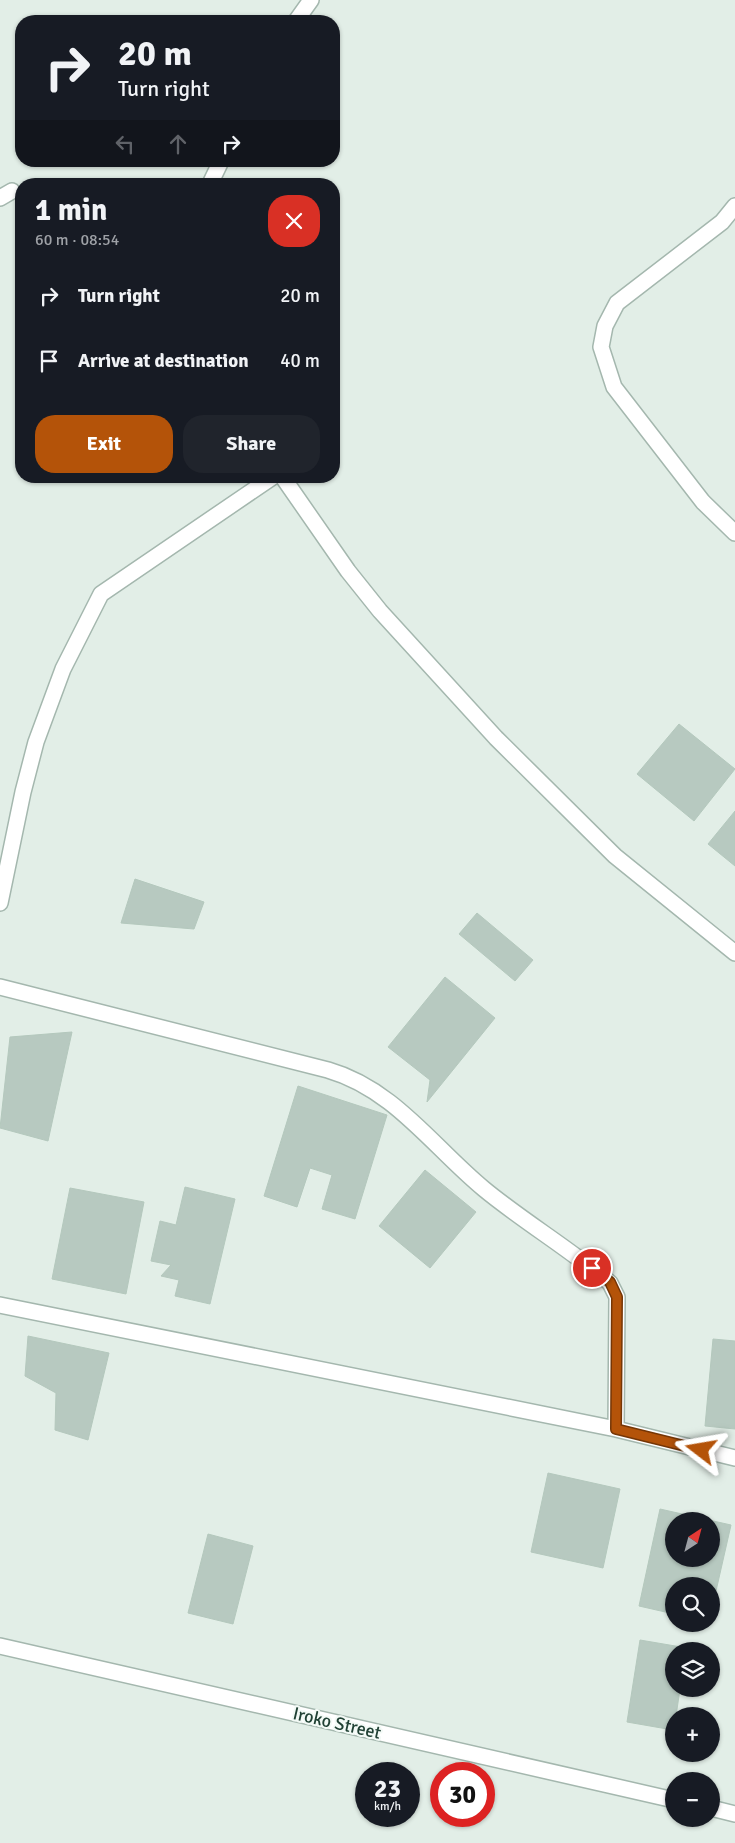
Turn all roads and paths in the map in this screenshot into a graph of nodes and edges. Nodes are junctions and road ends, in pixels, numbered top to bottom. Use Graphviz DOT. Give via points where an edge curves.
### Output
graph roads {
  1 [pos="311,0"];
  2 [pos="300,15"];
  3 [pos="735,206"];
  4 [pos="264,483"];
  5 [pos="287,483"];
  6 [pos="735,532"];
  7 [pos="0,903"];
  8 [pos="735,953"];
  9 [pos="0,987"];
  10 [pos="0,1304"];
  11 [pos="616,1429"];
  12 [pos="735,1458"];
  13 [pos="0,1646"];
  14 [pos="665,1798"];
  15 [pos="720,1810"];
  16 [pos="735,1814"];
  1 -- 2 [label="street"];
  3 -- 6 [label="street" via="722,222 617,303 605,326 601,348 614,387 703,502"];
  4 -- 7 [label="street" via="101,594 63,669 36,742"];
  5 -- 8 [label="street" via="380,612 496,738 615,856"];
  9 -- 11 [label="street" via="328,1070 370,1088 397,1108 485,1190 610,1282 617,1297"];
  10 -- 11 [label="street"];
  11 -- 12 [label="street"];
  13 -- 14 [label="street, Iroko Street"];
  15 -- 16 [label="street"];
}
